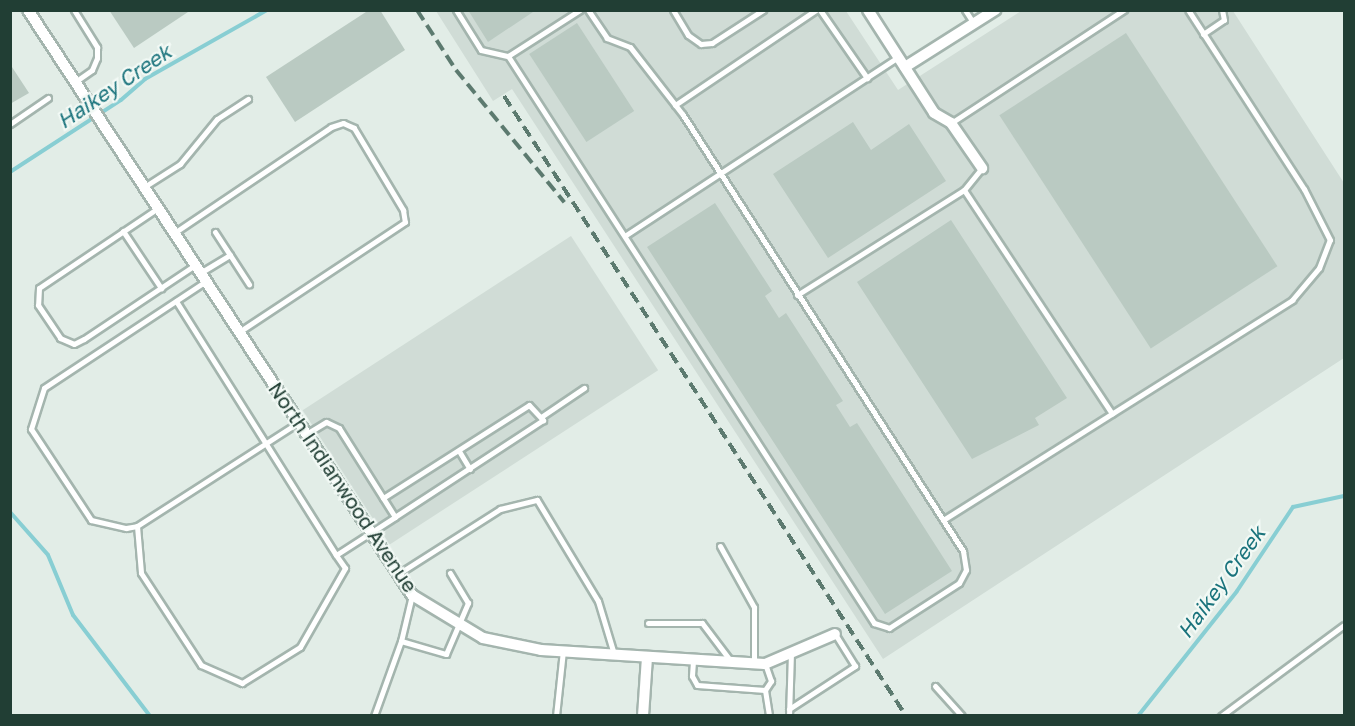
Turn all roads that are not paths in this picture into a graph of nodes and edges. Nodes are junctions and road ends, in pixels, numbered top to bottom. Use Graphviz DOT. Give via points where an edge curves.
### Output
graph roads {
  1 [pos="28,10"];
  2 [pos="74,10"];
  3 [pos="456,10"];
  4 [pos="580,10"];
  5 [pos="588,10"];
  6 [pos="673,10"];
  7 [pos="763,10"];
  8 [pos="818,10"];
  9 [pos="868,10"];
  10 [pos="965,10"];
  11 [pos="995,10"];
  12 [pos="1124,10"];
  13 [pos="1188,10"];
  14 [pos="1221,10"];
  15 [pos="974,24"];
  16 [pos="1203,34"];
  17 [pos="508,56"];
  18 [pos="902,62"];
  19 [pos="867,78"];
  20 [pos="75,82"];
  21 [pos="48,98"];
  22 [pos="248,99"];
  23 [pos="675,105"];
  24 [pos="951,123"];
  25 [pos="10,124"];
  26 [pos="982,168"];
  27 [pos="719,174"];
  28 [pos="144,187"];
  29 [pos="964,190"];
  30 [pos="158,208"];
  31 [pos="123,231"];
  32 [pos="215,232"];
  33 [pos="174,233"];
  34 [pos="626,235"];
  35 [pos="230,255"];
  36 [pos="200,273"];
  37 [pos="249,284"];
  38 [pos="161,288"];
  39 [pos="797,295"];
  40 [pos="176,301"];
  41 [pos="239,332"];
  42 [pos="584,388"];
  43 [pos="1112,414"];
  44 [pos="541,417"];
  45 [pos="299,422"];
  46 [pos="306,434"];
  47 [pos="263,445"];
  48 [pos="459,451"];
  49 [pos="470,470"];
  50 [pos="383,498"];
  51 [pos="395,517"];
  52 [pos="943,520"];
  53 [pos="137,526"];
  54 [pos="371,533"];
  55 [pos="720,546"];
  56 [pos="336,555"];
  57 [pos="450,573"];
  58 [pos="397,575"];
  59 [pos="412,595"];
  60 [pos="648,623"];
  61 [pos="1344,625"];
  62 [pos="456,626"];
  63 [pos="835,634"];
  64 [pos="401,641"];
  65 [pos="563,651"];
  66 [pos="791,653"];
  67 [pos="614,654"];
  68 [pos="647,658"];
  69 [pos="693,661"];
  70 [pos="731,663"];
  71 [pos="759,664"];
  72 [pos="935,686"];
  73 [pos="765,690"];
  74 [pos="789,712"];
  75 [pos="374,716"];
  76 [pos="556,716"];
  77 [pos="643,716"];
  78 [pos="769,716"];
  79 [pos="962,716"];
  80 [pos="1221,716"];
  1 -- 20 [label="street, North Indianwood Avenue"];
  2 -- 20 [label="lane" via="97,47 92,70"];
  3 -- 17 [label="lane" via="481,50"];
  4 -- 17 [label="lane"];
  5 -- 23 [label="lane" via="607,38 630,47"];
  6 -- 7 [label="lane" via="688,35 701,44 712,43"];
  8 -- 19 [label="lane"];
  8 -- 23 [label="lane"];
  9 -- 18 [label="street"];
  10 -- 15 [label="lane"];
  11 -- 15 [label="street"];
  12 -- 24 [label="lane"];
  13 -- 16 [label="lane"];
  14 -- 16 [label="lane" via="1224,20"];
  15 -- 18 [label="street"];
  16 -- 43 [label="lane" via="1304,189 1330,240 1319,268 1293,300"];
  17 -- 34 [label="lane"];
  18 -- 19 [label="lane"];
  18 -- 24 [label="street" via="934,113"];
  19 -- 27 [label="lane"];
  20 -- 28 [label="street, North Indianwood Avenue"];
  21 -- 25 [label="lane"];
  22 -- 28 [label="lane" via="218,119 180,164"];
  23 -- 27 [label="lane"];
  24 -- 26 [label="street"];
  26 -- 29 [label="lane"];
  27 -- 34 [label="lane"];
  27 -- 39 [label="lane"];
  28 -- 30 [label="street, North Indianwood Avenue"];
  29 -- 39 [label="lane"];
  29 -- 43 [label="lane"];
  30 -- 31 [label="lane"];
  30 -- 33 [label="street, North Indianwood Avenue"];
  31 -- 38 [label="lane"];
  31 -- 38 [label="lane" via="39,288 38,305 60,338 74,344"];
  32 -- 35 [label="lane"];
  33 -- 36 [label="street, North Indianwood Avenue"];
  33 -- 41 [label="lane" via="331,127 343,123 354,128 403,210 405,222"];
  34 -- 52 [label="lane" via="874,623 890,628 959,584 966,570 963,551"];
  35 -- 36 [label="lane"];
  35 -- 37 [label="lane"];
  36 -- 38 [label="lane"];
  36 -- 40 [label="lane"];
  36 -- 41 [label="street, North Indianwood Avenue"];
  39 -- 52 [label="lane"];
  40 -- 47 [label="lane" via="260,429"];
  40 -- 53 [label="lane" via="44,388 31,429 91,520"];
  41 -- 45 [label="street, North Indianwood Avenue"];
  42 -- 44 [label="lane"];
  43 -- 52 [label="lane"];
  44 -- 48 [label="lane" via="529,405"];
  44 -- 49 [label="lane" via="542,423"];
  45 -- 46 [label="street, North Indianwood Avenue"];
  45 -- 47 [label="lane"];
  46 -- 50 [label="lane" via="326,422 339,428"];
  46 -- 54 [label="street, North Indianwood Avenue"];
  47 -- 53 [label="lane"];
  47 -- 56 [label="lane"];
  48 -- 49 [label="lane"];
  48 -- 50 [label="lane"];
  49 -- 51 [label="lane"];
  50 -- 51 [label="lane"];
  51 -- 54 [label="lane"];
  53 -- 56 [label="lane" via="141,573 201,665 242,683 300,646 345,568"];
  54 -- 56 [label="lane"];
  54 -- 58 [label="street, North Indianwood Avenue"];
  55 -- 71 [label="lane" via="754,607"];
  57 -- 62 [label="lane" via="468,603"];
  58 -- 59 [label="street, North Indianwood Avenue"];
  58 -- 67 [label="lane" via="500,509 537,500 598,601"];
  59 -- 62 [label="street, North Indianwood Avenue"];
  59 -- 64 [label="lane"];
  60 -- 70 [label="lane" via="702,623"];
  61 -- 80 [label="lane"];
  62 -- 64 [label="lane" via="446,654"];
  62 -- 65 [label="street, North Indianwood Avenue" via="513,646"];
  63 -- 66 [label="street, North Indianwood Avenue"];
  63 -- 74 [label="lane" via="855,666"];
  64 -- 75 [label="lane"];
  65 -- 67 [label="street, North Indianwood Avenue"];
  65 -- 76 [label="lane"];
  66 -- 71 [label="street, North Indianwood Avenue"];
  66 -- 74 [label="lane"];
  67 -- 68 [label="street, North Indianwood Avenue"];
  68 -- 69 [label="street, North Indianwood Avenue"];
  68 -- 77 [label="street"];
  69 -- 70 [label="street, North Indianwood Avenue"];
  69 -- 73 [label="lane" via="692,676 697,686"];
  70 -- 71 [label="street, North Indianwood Avenue"];
  71 -- 73 [label="lane" via="771,681"];
  72 -- 79 [label="lane"];
  73 -- 78 [label="lane"];
}
